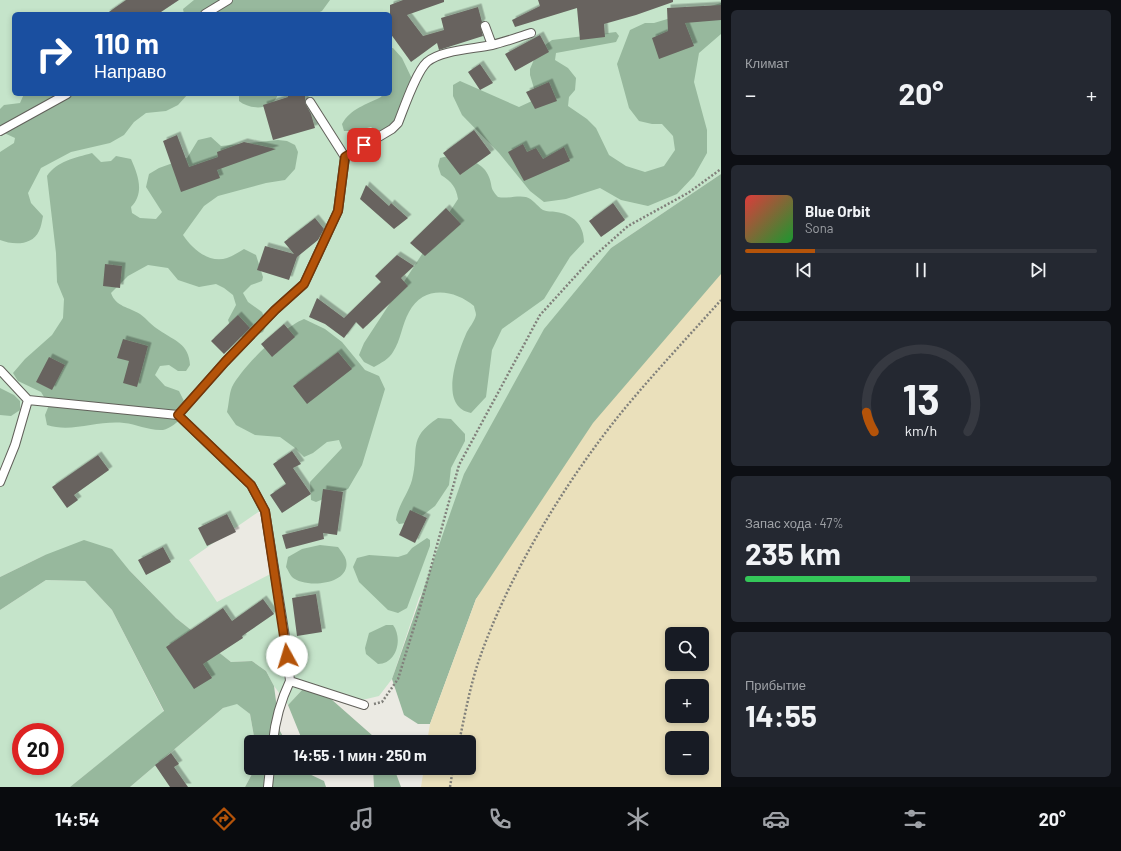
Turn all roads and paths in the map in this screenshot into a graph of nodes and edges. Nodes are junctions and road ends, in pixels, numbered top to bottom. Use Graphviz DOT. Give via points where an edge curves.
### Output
graph roads {
  1 [pos="228,0"];
  2 [pos="207,12"];
  3 [pos="485,26"];
  4 [pos="530,33"];
  5 [pos="492,45"];
  6 [pos="63,96"];
  7 [pos="310,102"];
  8 [pos="0,131"];
  9 [pos="345,157"];
  10 [pos="721,169"];
  11 [pos="721,300"];
  12 [pos="0,370"];
  13 [pos="28,400"];
  14 [pos="178,415"];
  15 [pos="0,482"];
  16 [pos="290,681"];
  17 [pos="364,705"];
  18 [pos="273,735"];
  19 [pos="461,735"];
  20 [pos="269,775"];
  21 [pos="452,775"];
  22 [pos="268,787"];
  23 [pos="450,787"];
  1 -- 2 [label="lane"];
  3 -- 5 [label="lane"];
  4 -- 5 [label="lane"];
  5 -- 9 [label="lane" via="449,53 427,62 398,123"];
  6 -- 8 [label="lane"];
  7 -- 9 [label="lane"];
  9 -- 14 [label="lane" via="338,211 304,284 275,310"];
  10 -- 17 [label="path" via="688,193 628,226 592,258 540,315 459,465 422,603 398,679 382,702"];
  11 -- 19 [label="path" via="621,414 576,475 525,558 498,613 479,660"];
  12 -- 13 [label="lane"];
  13 -- 14 [label="lane"];
  13 -- 15 [label="lane" via="15,445"];
  14 -- 16 [label="lane" via="251,485 265,511"];
  16 -- 17 [label="lane"];
  16 -- 18 [label="lane"];
  20 -- 22 [label="lane"];
  21 -- 23 [label="path"];
}
